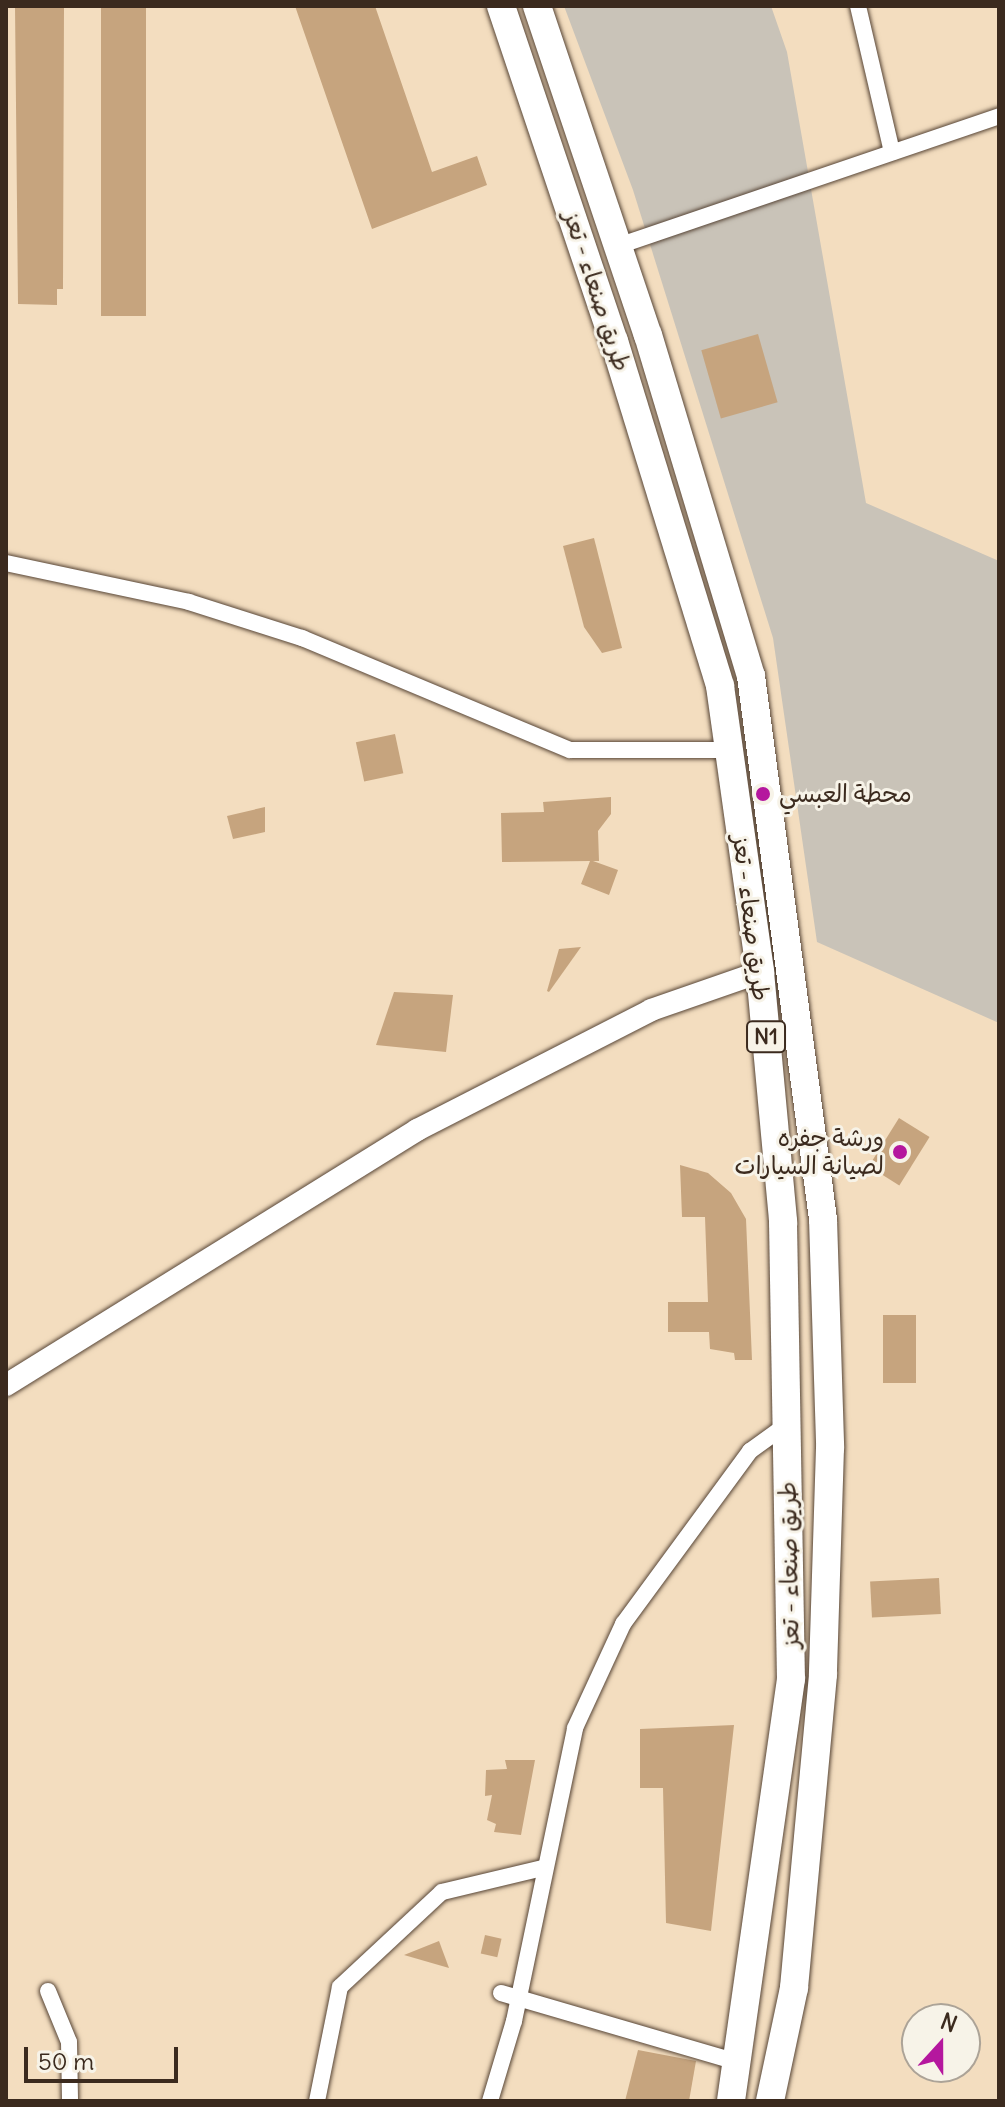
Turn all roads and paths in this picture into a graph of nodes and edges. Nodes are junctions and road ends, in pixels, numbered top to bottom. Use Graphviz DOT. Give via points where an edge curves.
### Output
graph roads {
  1 [pos="501,6"];
  2 [pos="537,6"];
  3 [pos="858,6"];
  4 [pos="999,116"];
  5 [pos="892,152"];
  6 [pos="618,246"];
  7 [pos="6,563"];
  8 [pos="729,750"];
  9 [pos="760,972"];
  10 [pos="6,1385"];
  11 [pos="786,1425"];
  12 [pos="543,1868"];
  13 [pos="48,1991"];
  14 [pos="501,1993"];
  15 [pos="518,1998"];
  16 [pos="737,2062"];
  17 [pos="70,2101"];
  18 [pos="317,2101"];
  19 [pos="490,2101"];
  20 [pos="731,2101"];
  21 [pos="770,2101"];
  1 -- 8 [label="highway, طريق صنعاء - تعز / N1" via="614,341 720,686"];
  2 -- 6 [label="highway, طريق صنعاء - تعز / N1"];
  3 -- 5 [label="street"];
  4 -- 5 [label="street"];
  5 -- 6 [label="street"];
  6 -- 21 [label="highway, طريق صنعاء - تعز / N1" via="751,676 823,1219 830,1448 823,1675 794,1988"];
  7 -- 8 [label="street" via="189,602 302,638 570,750"];
  8 -- 9 [label="highway, طريق صنعاء - تعز / N1"];
  9 -- 10 [label="street" via="651,1010 417,1130"];
  9 -- 11 [label="highway, طريق صنعاء - تعز / N1" via="783,1222"];
  11 -- 12 [label="street" via="750,1451 623,1624 575,1728"];
  11 -- 16 [label="highway, طريق صنعاء - تعز / N1" via="791,1679"];
  12 -- 15 [label="street"];
  12 -- 18 [label="street" via="442,1892 340,1987"];
  13 -- 17 [label="street" via="69,2042"];
  14 -- 15 [label="street"];
  15 -- 16 [label="street"];
  15 -- 19 [label="street"];
  16 -- 20 [label="highway, طريق صنعاء - تعز / N1"];
}
